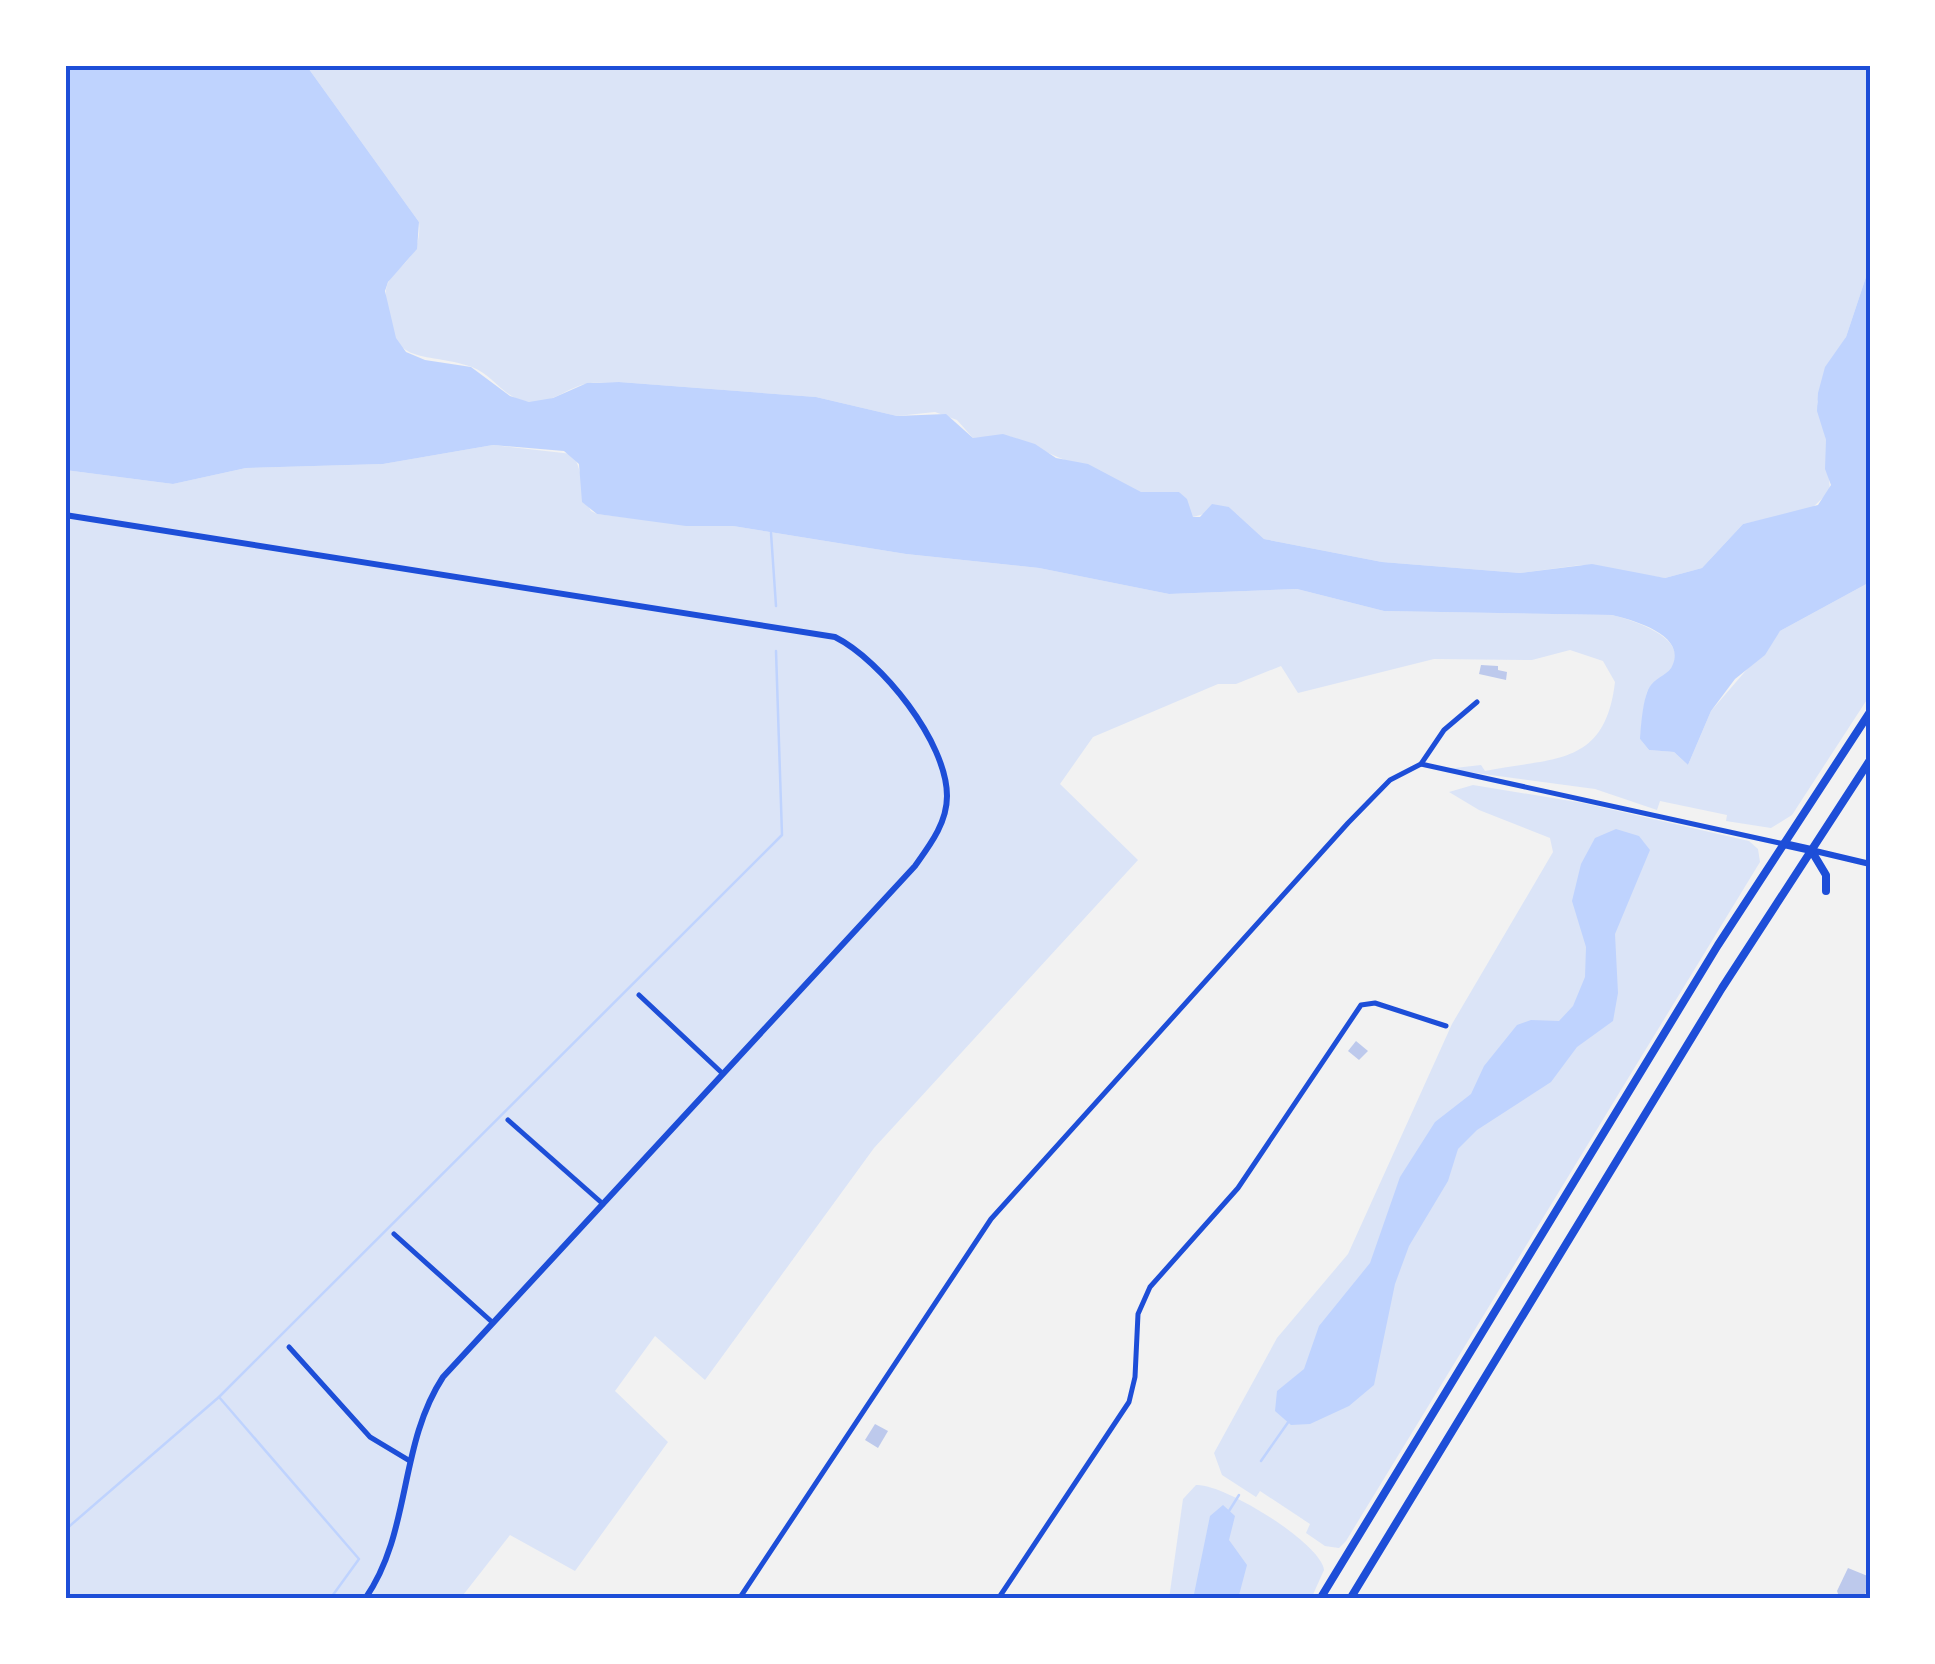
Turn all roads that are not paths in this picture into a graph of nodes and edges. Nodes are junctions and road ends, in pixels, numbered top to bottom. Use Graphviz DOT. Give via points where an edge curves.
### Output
graph roads {
  1 [pos="65,515"];
  2 [pos="1477,702"];
  3 [pos="1870,712"];
  4 [pos="1870,760"];
  5 [pos="1421,764"];
  6 [pos="1784,844"];
  7 [pos="1810,850"];
  8 [pos="1870,864"];
  9 [pos="1826,891"];
  10 [pos="639,995"];
  11 [pos="1446,1026"];
  12 [pos="721,1072"];
  13 [pos="508,1120"];
  14 [pos="604,1204"];
  15 [pos="394,1234"];
  16 [pos="492,1322"];
  17 [pos="289,1346"];
  18 [pos="410,1460"];
  19 [pos="365,1599"];
  20 [pos="739,1599"];
  21 [pos="998,1599"];
  22 [pos="1320,1599"];
  23 [pos="1350,1599"];
  1 -- 12 [label="street" via="817,632 864,654 887,676 930,746 948,793 946,812 916,866"];
  2 -- 5 [label="street" via="1444,730"];
  3 -- 6 [label="main road"];
  4 -- 7 [label="main road"];
  5 -- 6 [label="street"];
  5 -- 20 [label="street" via="1373,797 991,1220"];
  6 -- 7 [label="main road"];
  6 -- 22 [label="main road"];
  7 -- 8 [label="street"];
  7 -- 9 [label="main road" via="1826,875"];
  7 -- 23 [label="main road"];
  10 -- 12 [label="street"];
  11 -- 21 [label="street" via="1361,1005 1238,1188 1150,1287 1138,1314 1128,1402"];
  12 -- 14 [label="street"];
  13 -- 14 [label="street"];
  14 -- 16 [label="street"];
  15 -- 16 [label="street"];
  16 -- 18 [label="street" via="432,1394"];
  17 -- 18 [label="street" via="370,1436"];
  18 -- 19 [label="street" via="389,1561"];
}
